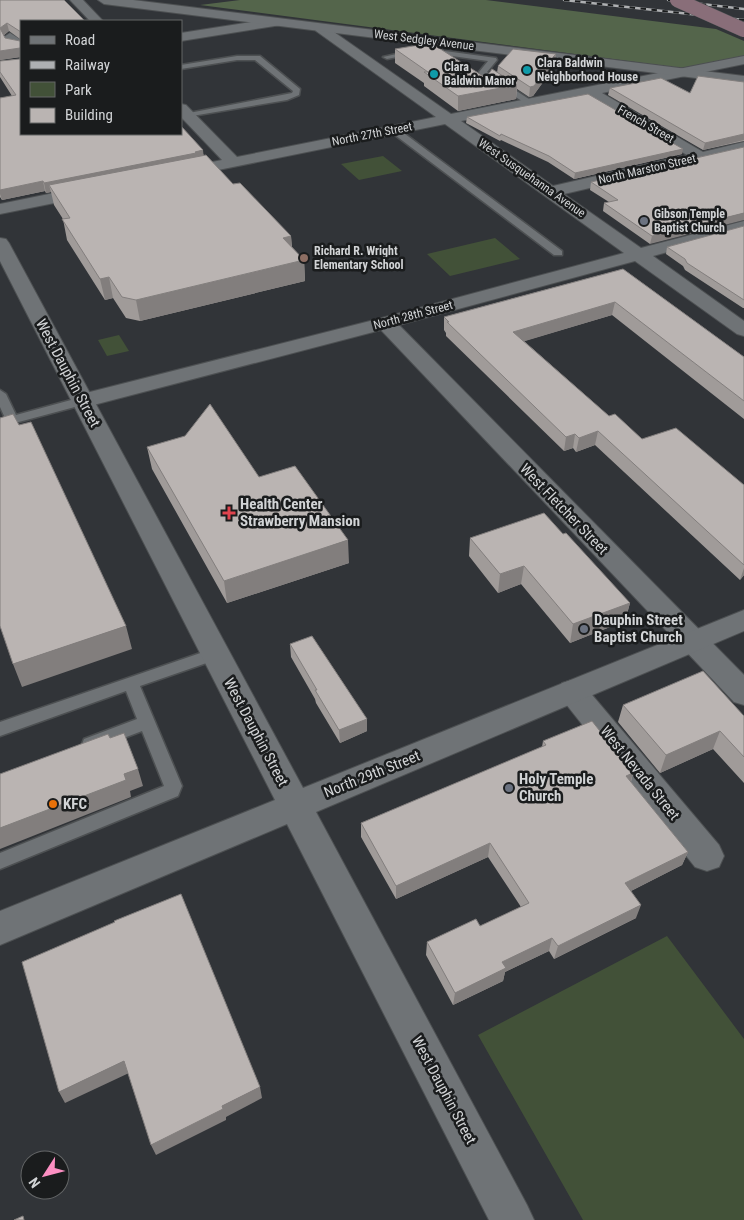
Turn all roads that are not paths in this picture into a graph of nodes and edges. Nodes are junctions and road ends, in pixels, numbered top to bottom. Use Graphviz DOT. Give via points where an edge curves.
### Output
graph roads {
  1 [pos="76,0"];
  2 [pos="104,0"];
  3 [pos="677,0"];
  4 [pos="96,20"];
  5 [pos="276,22"];
  6 [pos="320,28"];
  7 [pos="744,30"];
  8 [pos="182,37"];
  9 [pos="387,57"];
  10 [pos="744,60"];
  11 [pos="182,67"];
  12 [pos="686,72"];
  13 [pos="744,80"];
  14 [pos="590,92"];
  15 [pos="531,103"];
  16 [pos="185,112"];
  17 [pos="449,119"];
  18 [pos="394,130"];
  19 [pos="744,147"];
  20 [pos="701,157"];
  21 [pos="234,162"];
  22 [pos="165,175"];
  23 [pos="107,187"];
  24 [pos="551,192"];
  25 [pos="0,209"];
  26 [pos="744,226"];
  27 [pos="0,244"];
  28 [pos="558,253"];
  29 [pos="637,254"];
  30 [pos="385,323"];
  31 [pos="744,329"];
  32 [pos="0,394"];
  33 [pos="82,401"];
  34 [pos="6,421"];
  35 [pos="744,620"];
  36 [pos="693,642"];
  37 [pos="215,654"];
  38 [pos="131,683"];
  39 [pos="572,691"];
  40 [pos="744,694"];
  41 [pos="147,722"];
  42 [pos="0,729"];
  43 [pos="74,750"];
  44 [pos="295,806"];
  45 [pos="707,856"];
  46 [pos="0,861"];
  47 [pos="0,928"];
  48 [pos="512,1220"];
  1 -- 4 [label="street"];
  2 -- 5 [label="street, West Sedgley Avenue"];
  3 -- 7 [label="main road, bridge"];
  5 -- 6 [label="street, West Sedgley Avenue"];
  5 -- 8 [label="street"];
  6 -- 12 [label="street, West Sedgley Avenue"];
  6 -- 17 [label="street, West Susquehanna Avenue"];
  9 -- 15 [label="lane" via="423,50 492,60 483,72"];
  10 -- 12 [label="street, North 27th Street"];
  11 -- 16 [label="lane" via="257,58 297,91 296,95 287,98"];
  12 -- 13 [label="street, West Sedgley Avenue"];
  12 -- 14 [label="street, North 27th Street"];
  14 -- 15 [label="street, North 27th Street"];
  14 -- 20 [label="street, French Street"];
  15 -- 17 [label="street, North 27th Street"];
  16 -- 21 [label="street"];
  17 -- 18 [label="street, North 27th Street"];
  17 -- 24 [label="street, West Susquehanna Avenue"];
  18 -- 21 [label="street, North 27th Street"];
  18 -- 28 [label="lane"];
  19 -- 20 [label="street, North Marston Street"];
  20 -- 24 [label="street, North Marston Street"];
  21 -- 22 [label="street, North 27th Street"];
  23 -- 25 [label="street"];
  24 -- 29 [label="street, West Susquehanna Avenue"];
  26 -- 29 [label="street, North 28th Street"];
  27 -- 33 [label="street, West Dauphin Street"];
  29 -- 30 [label="street, North 28th Street"];
  29 -- 31 [label="street, West Susquehanna Avenue"];
  30 -- 33 [label="street, North 28th Street"];
  30 -- 36 [label="street, West Fletcher Street"];
  32 -- 34 [label="lane"];
  33 -- 34 [label="lane"];
  33 -- 37 [label="street, West Dauphin Street"];
  35 -- 36 [label="street, North 29th Street"];
  36 -- 39 [label="street, North 29th Street"];
  36 -- 40 [label="street, West Fletcher Street"];
  37 -- 38 [label="lane"];
  37 -- 44 [label="street, West Dauphin Street"];
  38 -- 41 [label="lane"];
  38 -- 42 [label="lane"];
  39 -- 44 [label="street, North 29th Street"];
  39 -- 45 [label="street, West Nevada Street"];
  41 -- 43 [label="lane"];
  41 -- 46 [label="lane" via="173,786 172,791"];
  44 -- 47 [label="street, North 29th Street"];
  44 -- 48 [label="street, West Dauphin Street"];
}
